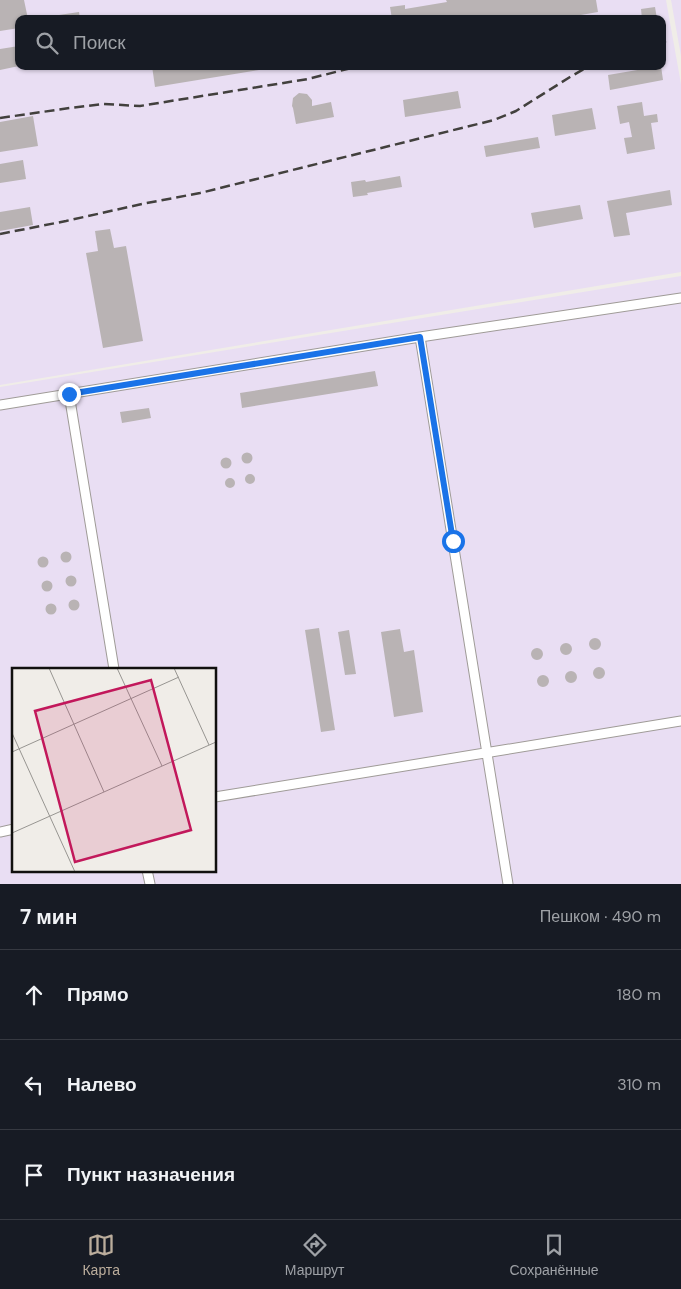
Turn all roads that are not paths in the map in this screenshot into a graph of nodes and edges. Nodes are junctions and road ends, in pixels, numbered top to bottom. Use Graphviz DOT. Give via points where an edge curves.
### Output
graph roads {
  1 [pos="681,298"];
  2 [pos="420,337"];
  3 [pos="69,394"];
  4 [pos="0,405"];
  5 [pos="114,668"];
  6 [pos="681,720"];
  7 [pos="486,752"];
  8 [pos="216,796"];
  9 [pos="508,884"];
  1 -- 2 [label="lane"];
  2 -- 3 [label="lane"];
  2 -- 7 [label="lane"];
  3 -- 4 [label="lane"];
  3 -- 5 [label="lane"];
  6 -- 7 [label="lane"];
  7 -- 8 [label="lane"];
  7 -- 9 [label="lane"];
}
